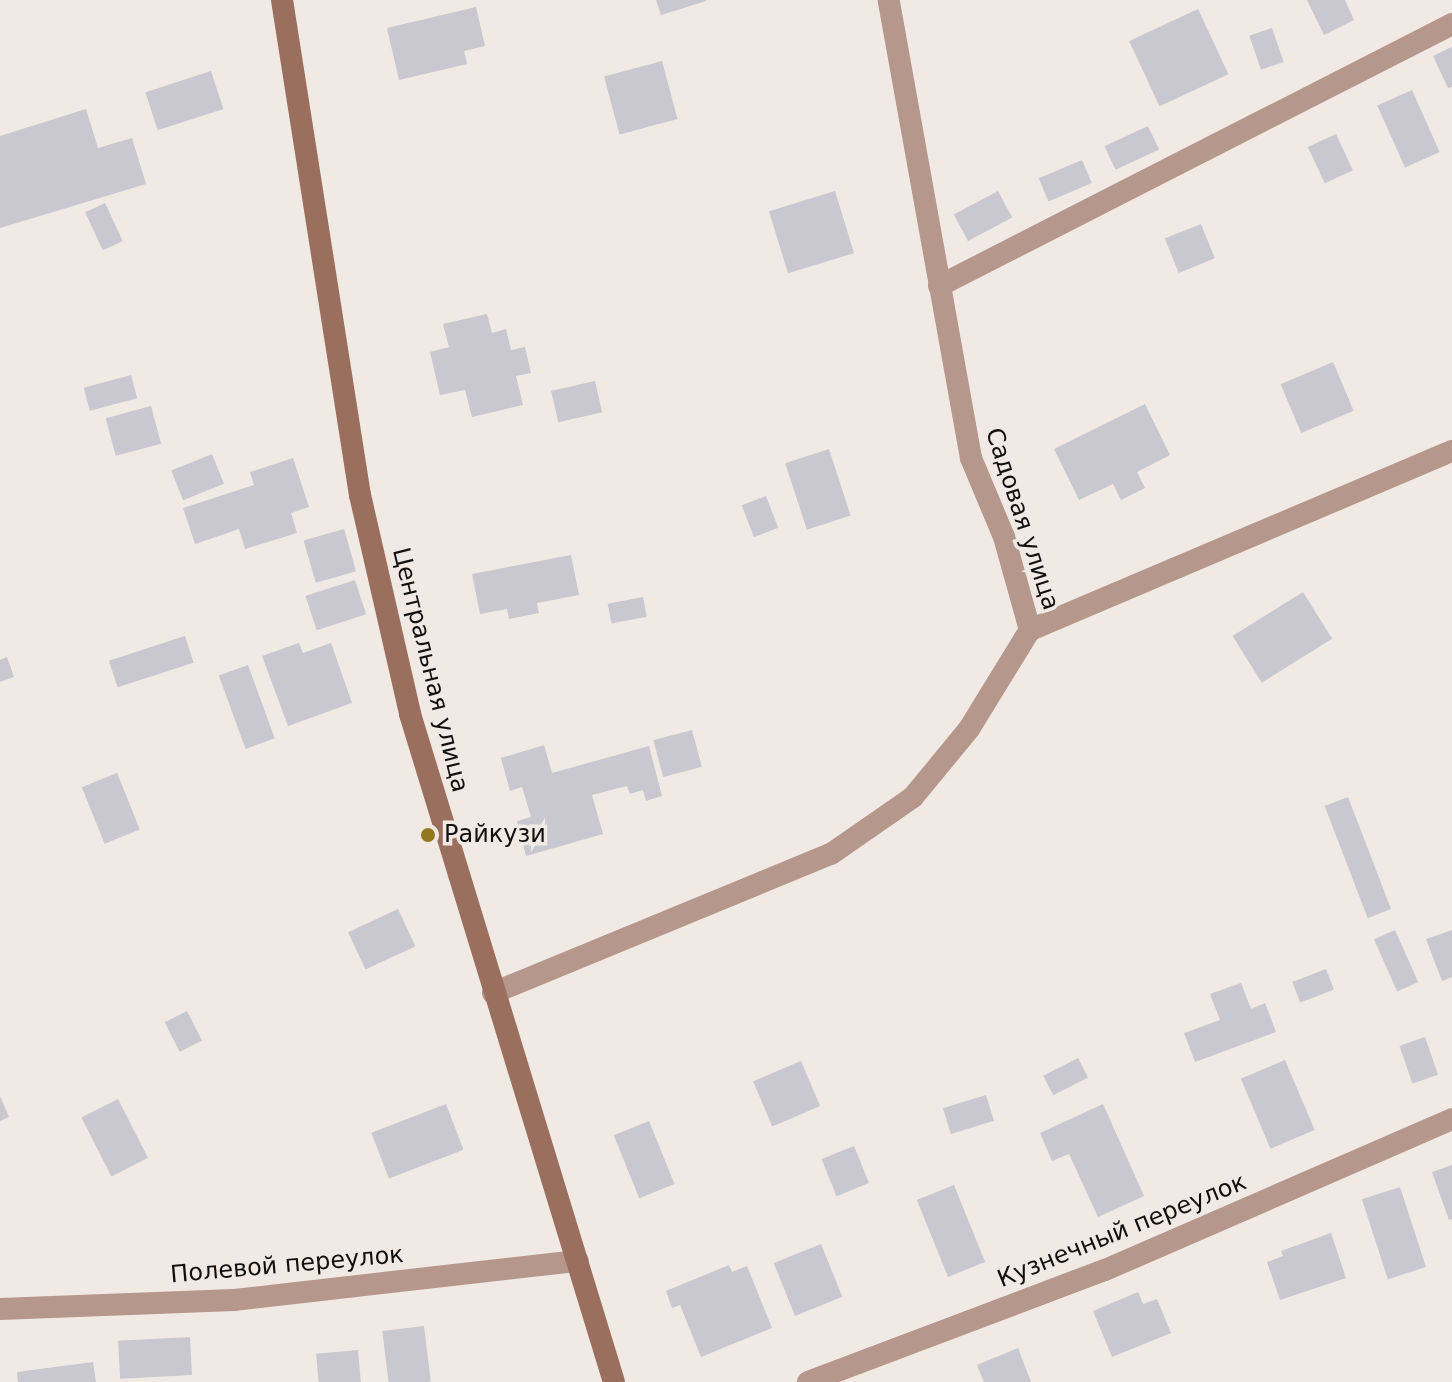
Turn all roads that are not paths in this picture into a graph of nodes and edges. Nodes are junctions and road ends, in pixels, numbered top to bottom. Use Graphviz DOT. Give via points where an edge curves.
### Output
graph roads {
  1 [pos="282,0"];
  2 [pos="889,0"];
  3 [pos="1452,24"];
  4 [pos="939,286"];
  5 [pos="1452,451"];
  6 [pos="1030,630"];
  7 [pos="493,993"];
  8 [pos="1452,1119"];
  9 [pos="578,1261"];
  10 [pos="0,1309"];
  11 [pos="614,1382"];
  12 [pos="808,1382"];
  1 -- 7 [label="main road, Центральная улица" via="360,495 410,714"];
  2 -- 4 [label="street, Садовая улица"];
  3 -- 4 [label="street"];
  4 -- 6 [label="street, Садовая улица" via="971,458 1004,537"];
  5 -- 6 [label="street"];
  6 -- 7 [label="street, Садовая улица" via="969,729 913,797 831,854"];
  7 -- 9 [label="main road, Центральная улица"];
  8 -- 12 [label="street, Кузнечный переулок" via="1105,1270"];
  9 -- 10 [label="street, Полевой переулок" via="234,1300"];
  9 -- 11 [label="main road, Центральная улица"];
}
